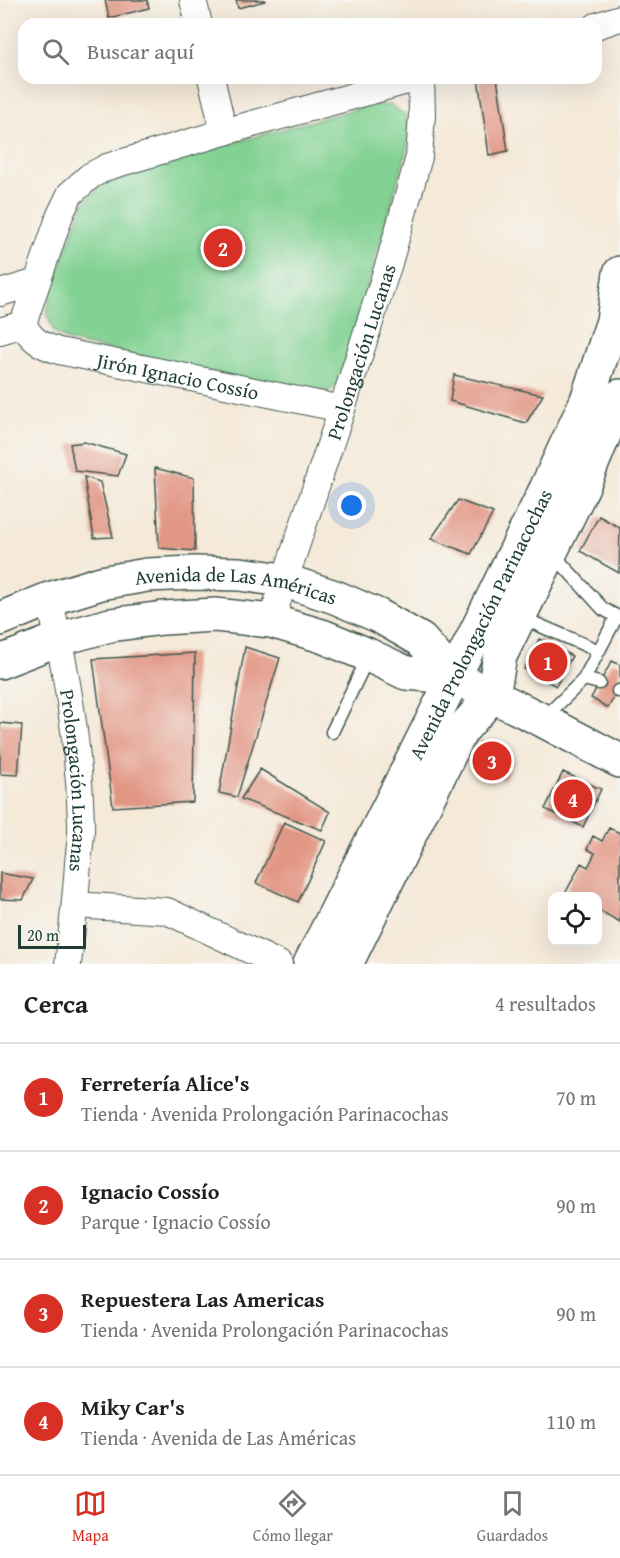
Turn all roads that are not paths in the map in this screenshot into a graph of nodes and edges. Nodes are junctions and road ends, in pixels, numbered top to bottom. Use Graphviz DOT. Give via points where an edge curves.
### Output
graph roads {
  1 [pos="193,0"];
  2 [pos="198,18"];
  3 [pos="620,18"];
  4 [pos="602,24"];
  5 [pos="212,84"];
  6 [pos="397,84"];
  7 [pos="420,84"];
  8 [pos="224,132"];
  9 [pos="620,273"];
  10 [pos="37,282"];
  11 [pos="0,293"];
  12 [pos="11,327"];
  13 [pos="620,396"];
  14 [pos="342,409"];
  15 [pos="551,552"];
  16 [pos="283,580"];
  17 [pos="48,599"];
  18 [pos="519,616"];
  19 [pos="618,617"];
  20 [pos="0,619"];
  21 [pos="271,621"];
  22 [pos="59,639"];
  23 [pos="599,651"];
  24 [pos="369,656"];
  25 [pos="0,662"];
  26 [pos="454,677"];
  27 [pos="584,679"];
  28 [pos="599,683"];
  29 [pos="493,695"];
  30 [pos="542,720"];
  31 [pos="332,732"];
  32 [pos="620,761"];
  33 [pos="75,905"];
  34 [pos="347,963"];
  35 [pos="68,964"];
  36 [pos="279,964"];
  37 [pos="309,964"];
  1 -- 2 [label="street"];
  3 -- 4 [label="street"];
  5 -- 8 [label="street"];
  6 -- 8 [label="street"];
  7 -- 14 [label="street, Prolongación Lucanas" via="419,157"];
  8 -- 10 [label="street" via="107,167 90,176 70,194"];
  9 -- 26 [label="main road, Avenida Prolongación Parinacochas" via="613,321 587,400"];
  10 -- 11 [label="street"];
  10 -- 12 [label="street"];
  12 -- 14 [label="street, Jirón Ignacio Cossío" via="59,351"];
  13 -- 15 [label="main road, Avenida Prolongación Parinacochas"];
  14 -- 16 [label="street, Prolongación Lucanas"];
  15 -- 18 [label="main road, Avenida Prolongación Parinacochas"];
  15 -- 19 [label="lane" via="603,609"];
  16 -- 17 [label="main road, Avenida de Las Américas" via="240,574 147,575 100,583"];
  16 -- 21 [label="street, Prolongación Lucanas"];
  16 -- 26 [label="main road, Avenida de Las Américas" via="379,616 421,640"];
  17 -- 20 [label="main road, Avenida de Las Américas"];
  17 -- 22 [label="street, Prolongación Lucanas"];
  18 -- 23 [label="lane"];
  18 -- 29 [label="main road, Avenida Prolongación Parinacochas" via="500,656"];
  19 -- 23 [label="lane"];
  21 -- 22 [label="main road, Avenida de Las Américas" via="215,615 163,618 110,625"];
  21 -- 24 [label="main road, Avenida de Las Américas" via="322,636"];
  22 -- 25 [label="main road, Avenida de Las Américas"];
  22 -- 33 [label="street, Prolongación Lucanas" via="81,824"];
  23 -- 27 [label="lane"];
  24 -- 26 [label="main road, Avenida de Las Américas" via="406,673"];
  24 -- 31 [label="lane"];
  26 -- 29 [label="main road, Avenida de Las Américas"];
  26 -- 37 [label="main road, Avenida Prolongación Parinacochas"];
  27 -- 28 [label="lane"];
  27 -- 30 [label="lane"];
  29 -- 30 [label="main road, Avenida de Las Américas"];
  29 -- 34 [label="main road, Avenida Prolongación Parinacochas" via="461,731"];
  30 -- 32 [label="main road, Avenida de Las Américas"];
  33 -- 35 [label="street, Prolongación Lucanas"];
  33 -- 36 [label="street" via="167,911"];
}
